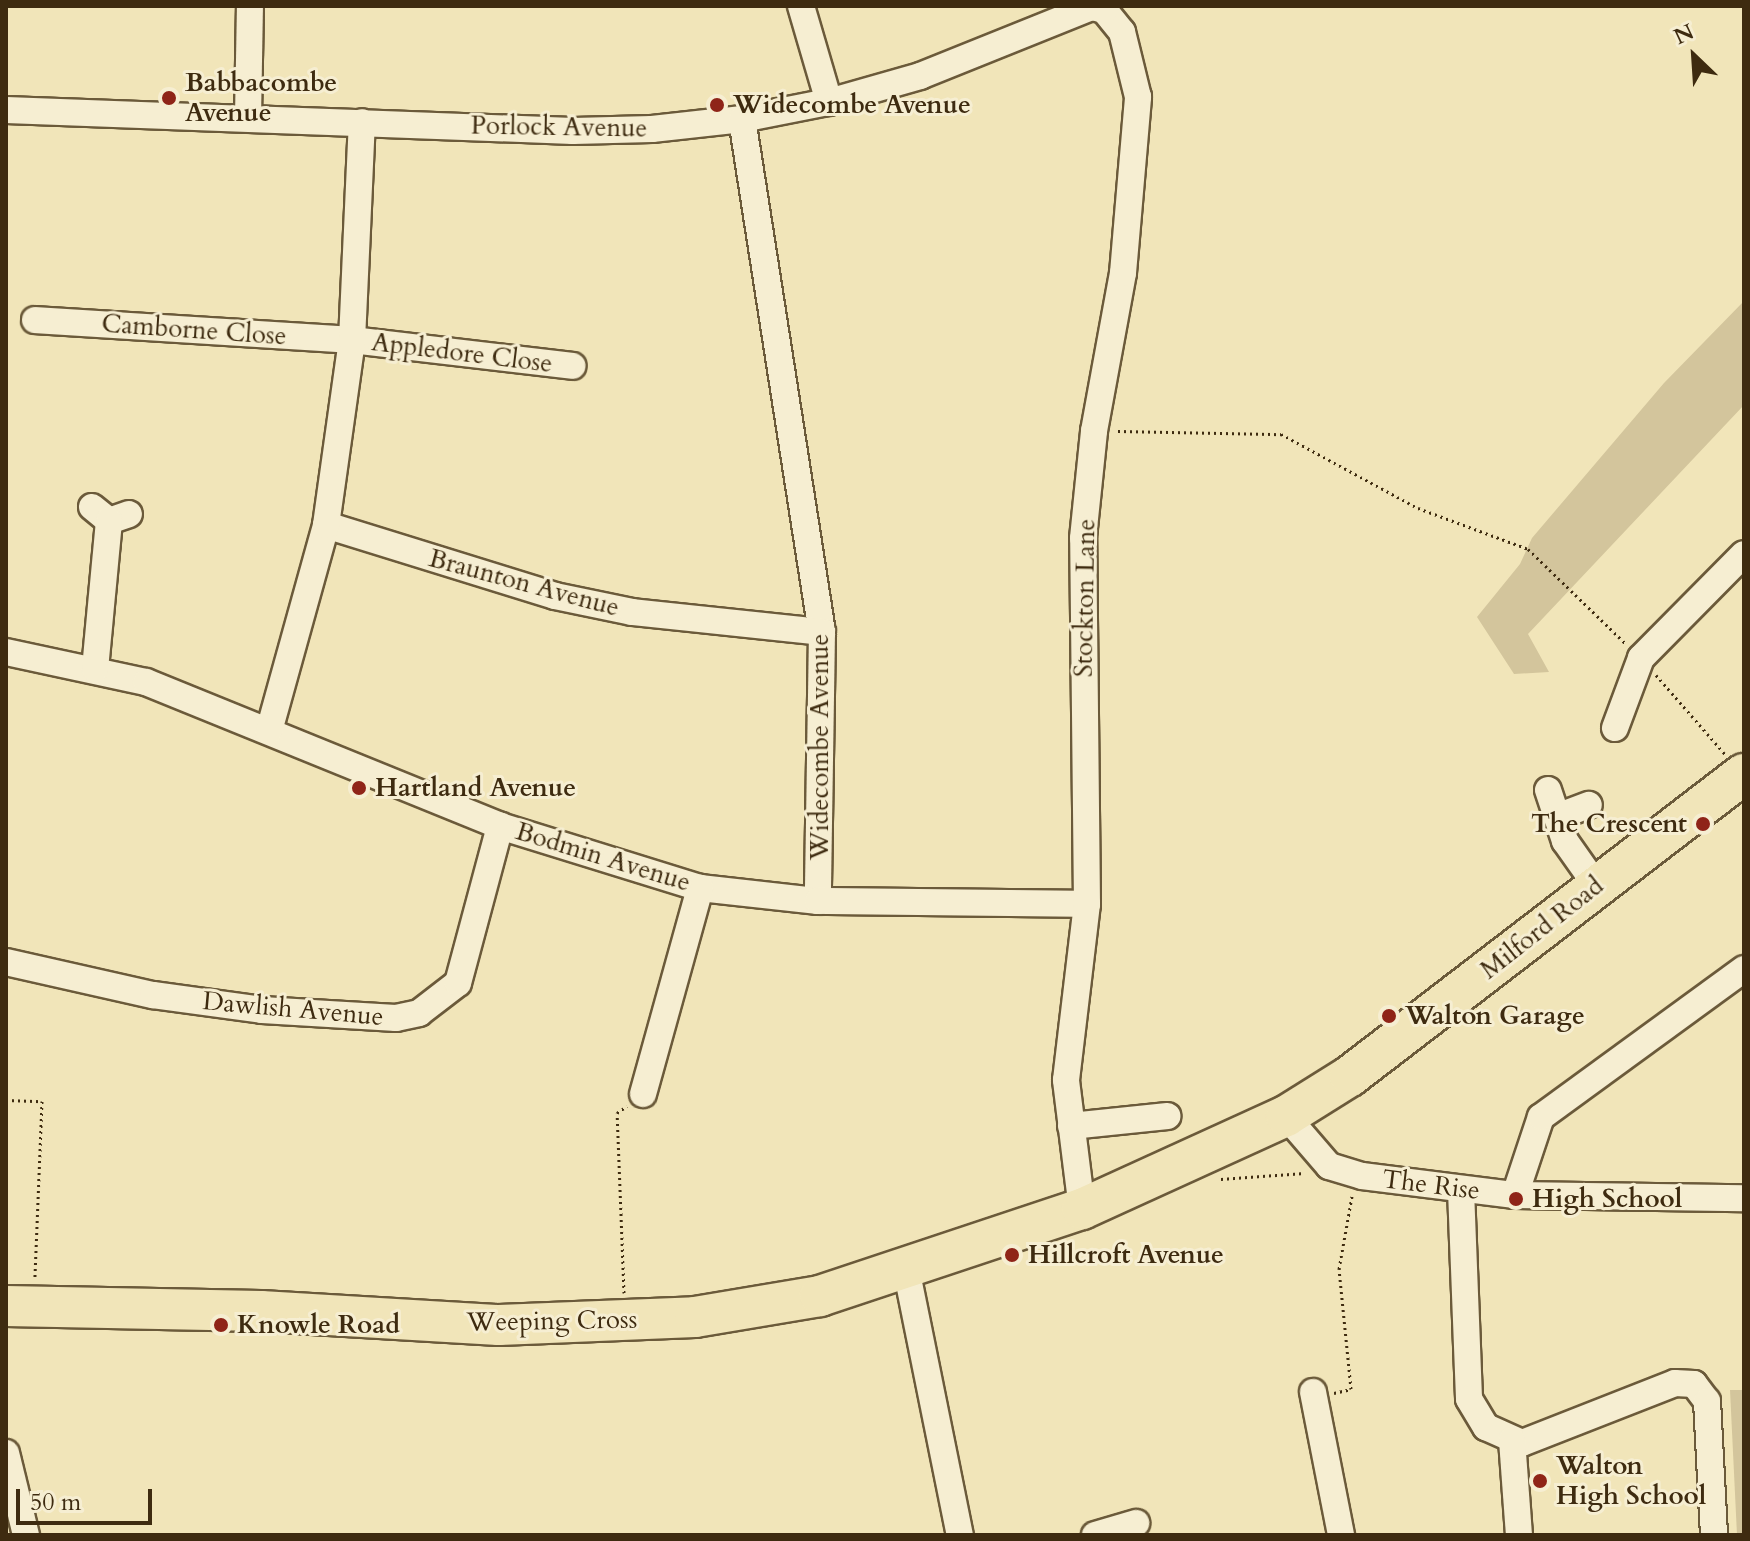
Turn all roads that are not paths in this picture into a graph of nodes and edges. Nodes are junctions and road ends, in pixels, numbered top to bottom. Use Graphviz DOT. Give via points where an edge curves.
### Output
graph roads {
  1 [pos="250,6"];
  2 [pos="801,6"];
  3 [pos="1092,6"];
  4 [pos="829,102"];
  5 [pos="6,110"];
  6 [pos="248,118"];
  7 [pos="742,119"];
  8 [pos="362,122"];
  9 [pos="35,320"];
  10 [pos="352,340"];
  11 [pos="572,366"];
  12 [pos="110,514"];
  13 [pos="326,525"];
  14 [pos="1744,554"];
  15 [pos="822,632"];
  16 [pos="6,652"];
  17 [pos="95,669"];
  18 [pos="1614,714"];
  19 [pos="269,731"];
  20 [pos="1738,768"];
  21 [pos="1548,790"];
  22 [pos="1589,805"];
  23 [pos="1557,817"];
  24 [pos="500,826"];
  25 [pos="1596,885"];
  26 [pos="700,888"];
  27 [pos="818,901"];
  28 [pos="1087,904"];
  29 [pos="6,962"];
  30 [pos="1744,969"];
  31 [pos="643,1094"];
  32 [pos="1167,1116"];
  33 [pos="1286,1116"];
  34 [pos="1071,1126"];
  35 [pos="1461,1190"];
  36 [pos="1515,1195"];
  37 [pos="1744,1198"];
  38 [pos="1082,1209"];
  39 [pos="906,1268"];
  40 [pos="20,1307"];
  41 [pos="1314,1395"];
  42 [pos="1512,1440"];
  43 [pos="6,1453"];
  44 [pos="1136,1523"];
  45 [pos="26,1535"];
  46 [pos="960,1535"];
  47 [pos="1095,1535"];
  48 [pos="1341,1535"];
  49 [pos="1519,1535"];
  50 [pos="1714,1535"];
  1 -- 6 [label="street"];
  2 -- 4 [label="street"];
  3 -- 4 [label="street, Porlock Avenue" via="920,76"];
  3 -- 28 [label="street, Stockton Lane" via="1114,19 1122,32 1138,97 1123,273 1094,431 1081,602"];
  4 -- 7 [label="street, Porlock Avenue"];
  5 -- 6 [label="street, Porlock Avenue"];
  6 -- 8 [label="street, Porlock Avenue"];
  7 -- 8 [label="street, Porlock Avenue" via="573,131"];
  7 -- 15 [label="street, Widecombe Avenue"];
  8 -- 10 [label="street"];
  9 -- 10 [label="street, Camborne Close"];
  10 -- 11 [label="street, Appledore Close"];
  10 -- 13 [label="street"];
  12 -- 17 [label="street"];
  13 -- 15 [label="street, Braunton Avenue" via="555,596 632,612"];
  13 -- 19 [label="street"];
  14 -- 18 [label="street" via="1641,658"];
  15 -- 27 [label="street, Widecombe Avenue"];
  16 -- 17 [label="street, Bodmin Avenue"];
  17 -- 19 [label="street, Bodmin Avenue" via="207,703"];
  19 -- 24 [label="street, Bodmin Avenue"];
  20 -- 25 [label="highway, Milford Road"];
  21 -- 23 [label="street"];
  22 -- 23 [label="street"];
  23 -- 25 [label="street" via="1575,859"];
  24 -- 26 [label="street, Bodmin Avenue"];
  24 -- 29 [label="street, Dawlish Avenue" via="458,983 419,1013 396,1018 262,1010 153,995"];
  25 -- 33 [label="highway, Milford Road" via="1350,1076"];
  26 -- 27 [label="street, Bodmin Avenue"];
  26 -- 31 [label="street"];
  27 -- 28 [label="street, Bodmin Avenue"];
  28 -- 34 [label="street, Stockton Lane" via="1066,1080"];
  30 -- 36 [label="street" via="1541,1117"];
  32 -- 34 [label="street"];
  33 -- 35 [label="street, The Rise" via="1329,1166"];
  33 -- 38 [label="highway, Milford Road"];
  34 -- 38 [label="street, Stockton Lane"];
  35 -- 36 [label="street, The Rise"];
  35 -- 42 [label="street" via="1469,1399 1486,1427"];
  36 -- 37 [label="street, The Rise"];
  38 -- 39 [label="highway, Weeping Cross"];
  39 -- 40 [label="highway, Weeping Cross" via="820,1296 695,1317 625,1321 499,1325 261,1311"];
  39 -- 46 [label="street"];
  41 -- 48 [label="street"];
  42 -- 49 [label="street"];
  42 -- 50 [label="street" via="1522,1443 1675,1383 1694,1384 1707,1401"];
  43 -- 45 [label="street"];
  44 -- 47 [label="street"];
}
